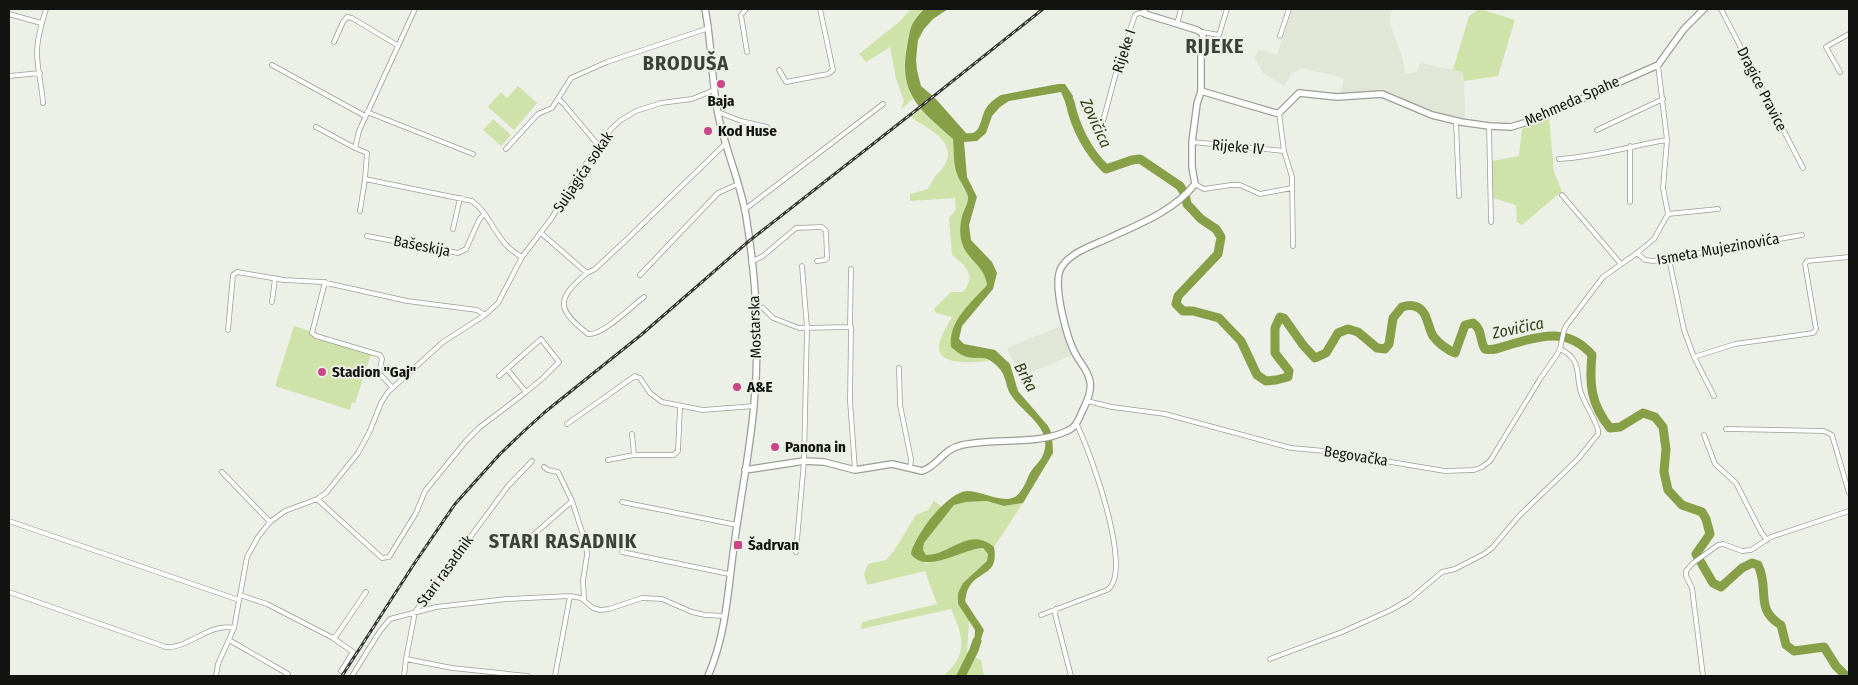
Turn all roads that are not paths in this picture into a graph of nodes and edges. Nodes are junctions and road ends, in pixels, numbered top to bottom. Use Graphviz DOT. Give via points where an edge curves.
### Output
graph roads {
  1 [pos="46,9"];
  2 [pos="415,9"];
  3 [pos="705,9"];
  4 [pos="746,9"];
  5 [pos="820,9"];
  6 [pos="1181,9"];
  7 [pos="1227,9"];
  8 [pos="1288,9"];
  9 [pos="1704,9"];
  10 [pos="1721,9"];
  11 [pos="1144,11"];
  12 [pos="9,14"];
  13 [pos="42,23"];
  14 [pos="1177,24"];
  15 [pos="709,28"];
  16 [pos="1202,32"];
  17 [pos="1849,34"];
  18 [pos="1280,36"];
  19 [pos="334,42"];
  20 [pos="398,45"];
  21 [pos="747,52"];
  22 [pos="272,65"];
  23 [pos="1658,65"];
  24 [pos="779,70"];
  25 [pos="1840,72"];
  26 [pos="40,73"];
  27 [pos="9,76"];
  28 [pos="714,90"];
  29 [pos="1201,91"];
  30 [pos="558,99"];
  31 [pos="1663,99"];
  32 [pos="43,103"];
  33 [pos="883,104"];
  34 [pos="718,112"];
  35 [pos="1279,113"];
  36 [pos="366,114"];
  37 [pos="1456,121"];
  38 [pos="1102,125"];
  39 [pos="1489,126"];
  40 [pos="316,127"];
  41 [pos="767,127"];
  42 [pos="1597,130"];
  43 [pos="1667,140"];
  44 [pos="1192,142"];
  45 [pos="726,144"];
  46 [pos="598,145"];
  47 [pos="1630,146"];
  48 [pos="355,148"];
  49 [pos="506,149"];
  50 [pos="1284,151"];
  51 [pos="473,154"];
  52 [pos="1559,159"];
  53 [pos="1803,168"];
  54 [pos="365,179"];
  55 [pos="738,184"];
  56 [pos="1194,185"];
  57 [pos="1292,188"];
  58 [pos="1562,195"];
  59 [pos="1459,196"];
  60 [pos="460,198"];
  61 [pos="1630,202"];
  62 [pos="1718,209"];
  63 [pos="744,210"];
  64 [pos="360,211"];
  65 [pos="484,214"];
  66 [pos="1668,214"];
  67 [pos="1491,222"];
  68 [pos="453,229"];
  69 [pos="541,233"];
  70 [pos="1802,235"];
  71 [pos="367,236"];
  72 [pos="1293,246"];
  73 [pos="1637,253"];
  74 [pos="522,257"];
  75 [pos="1849,257"];
  76 [pos="1669,258"];
  77 [pos="817,260"];
  78 [pos="751,262"];
  79 [pos="1621,264"];
  80 [pos="802,266"];
  81 [pos="850,269"];
  82 [pos="587,273"];
  83 [pos="640,275"];
  84 [pos="275,278"];
  85 [pos="325,282"];
  86 [pos="644,297"];
  87 [pos="272,302"];
  88 [pos="756,306"];
  89 [pos="485,315"];
  90 [pos="850,326"];
  91 [pos="807,328"];
  92 [pos="228,330"];
  93 [pos="1560,349"];
  94 [pos="1694,358"];
  95 [pos="899,368"];
  96 [pos="507,369"];
  97 [pos="499,376"];
  98 [pos="392,387"];
  99 [pos="526,392"];
  100 [pos="1714,396"];
  101 [pos="1087,401"];
  102 [pos="754,406"];
  103 [pos="680,407"];
  104 [pos="1076,423"];
  105 [pos="567,424"];
  106 [pos="1726,429"];
  107 [pos="632,434"];
  108 [pos="1704,435"];
  109 [pos="634,455"];
  110 [pos="608,460"];
  111 [pos="532,461"];
  112 [pos="804,461"];
  113 [pos="544,467"];
  114 [pos="910,468"];
  115 [pos="745,470"];
  116 [pos="855,470"];
  117 [pos="222,472"];
  118 [pos="1849,493"];
  119 [pos="317,499"];
  120 [pos="572,501"];
  121 [pos="622,502"];
  122 [pos="1849,510"];
  123 [pos="9,521"];
  124 [pos="270,522"];
  125 [pos="737,525"];
  126 [pos="1767,540"];
  127 [pos="524,543"];
  128 [pos="622,552"];
  129 [pos="796,552"];
  130 [pos="729,574"];
  131 [pos="9,592"];
  132 [pos="366,592"];
  133 [pos="570,596"];
  134 [pos="240,598"];
  135 [pos="584,599"];
  136 [pos="1056,609"];
  137 [pos="415,612"];
  138 [pos="1041,615"];
  139 [pos="725,616"];
  140 [pos="234,628"];
  141 [pos="333,638"];
  142 [pos="230,640"];
  143 [pos="1270,659"];
  144 [pos="406,660"];
  145 [pos="341,671"];
  146 [pos="216,676"];
  147 [pos="286,676"];
  148 [pos="352,676"];
  149 [pos="404,676"];
  150 [pos="528,676"];
  151 [pos="555,676"];
  152 [pos="708,676"];
  153 [pos="1071,676"];
  154 [pos="1703,676"];
  1 -- 13 [label="street"];
  2 -- 20 [label="street"];
  3 -- 15 [label="street, Mostarska"];
  4 -- 21 [label="street" via="741,15"];
  5 -- 24 [label="street" via="833,70 828,74 786,82"];
  6 -- 14 [label="street"];
  7 -- 16 [label="street" via="1218,35"];
  8 -- 18 [label="street"];
  9 -- 23 [label="street" via="1684,29"];
  10 -- 53 [label="street, Dragice Pravice"];
  11 -- 14 [label="street, Rijeke I"];
  11 -- 38 [label="street, Rijeke I" via="1135,15"];
  12 -- 13 [label="street"];
  13 -- 26 [label="street" via="37,53"];
  14 -- 16 [label="street, Rijeke I"];
  15 -- 28 [label="street, Mostarska"];
  15 -- 30 [label="street" via="607,62 573,77"];
  16 -- 29 [label="street"];
  17 -- 25 [label="street" via="1826,47"];
  19 -- 20 [label="street" via="347,17"];
  20 -- 36 [label="street"];
  22 -- 36 [label="street"];
  23 -- 31 [label="street"];
  23 -- 39 [label="street, Mehmeda Spahe" via="1534,120 1510,126"];
  26 -- 27 [label="street"];
  26 -- 32 [label="street"];
  28 -- 34 [label="street, Mostarska"];
  28 -- 46 [label="street, Suljagića sokak" via="692,99 651,106 628,115"];
  29 -- 35 [label="street"];
  29 -- 44 [label="street"];
  30 -- 46 [label="street"];
  30 -- 49 [label="street" via="549,110 538,114"];
  31 -- 42 [label="street"];
  31 -- 43 [label="street"];
  33 -- 63 [label="street"];
  34 -- 41 [label="street"];
  34 -- 45 [label="street, Mostarska"];
  35 -- 37 [label="street, Mehmeda Spahe" via="1299,93 1337,97 1375,93"];
  35 -- 50 [label="street"];
  36 -- 48 [label="street"];
  36 -- 51 [label="street"];
  37 -- 39 [label="street, Mehmeda Spahe"];
  37 -- 59 [label="street"];
  39 -- 67 [label="street"];
  40 -- 48 [label="street"];
  43 -- 47 [label="street"];
  43 -- 66 [label="street" via="1663,188"];
  44 -- 50 [label="street, Rijeke IV"];
  44 -- 56 [label="street"];
  45 -- 55 [label="street, Mostarska"];
  45 -- 82 [label="street" via="595,269"];
  46 -- 69 [label="street, Suljagića sokak"];
  47 -- 52 [label="street" via="1588,157"];
  47 -- 61 [label="street"];
  48 -- 54 [label="street" via="367,153"];
  50 -- 57 [label="street"];
  54 -- 60 [label="street"];
  54 -- 64 [label="street"];
  55 -- 63 [label="street, Mostarska"];
  55 -- 83 [label="street" via="718,193"];
  56 -- 57 [label="street" via="1204,189 1240,185 1260,194"];
  56 -- 101 [label="street" via="1154,216 1076,254 1060,270 1060,303 1074,350 1090,381"];
  57 -- 72 [label="street"];
  58 -- 79 [label="street"];
  60 -- 65 [label="street" via="472,201"];
  60 -- 68 [label="street"];
  62 -- 66 [label="street"];
  63 -- 78 [label="street, Mostarska"];
  65 -- 71 [label="street, Bašeskija" via="466,249 458,253"];
  65 -- 74 [label="street" via="507,248"];
  66 -- 73 [label="street" via="1654,239"];
  69 -- 74 [label="street, Suljagića sokak"];
  69 -- 82 [label="street"];
  70 -- 76 [label="street, Ismeta Mujezinovića"];
  73 -- 76 [label="street, Ismeta Mujezinovića" via="1648,261"];
  73 -- 79 [label="street"];
  74 -- 89 [label="street, Suljagića sokak" via="498,303"];
  75 -- 94 [label="street" via="1807,261 1804,264 1814,332 1736,344"];
  76 -- 94 [label="street" via="1681,321"];
  77 -- 78 [label="street" via="827,258 826,231 822,227 801,227"];
  78 -- 88 [label="street, Mostarska"];
  79 -- 93 [label="street, Begovačka" via="1599,282 1564,330"];
  80 -- 91 [label="street"];
  81 -- 90 [label="street"];
  82 -- 86 [label="street" via="563,302 564,311 588,334 608,326"];
  84 -- 85 [label="street"];
  84 -- 87 [label="street"];
  84 -- 92 [label="street" via="234,273"];
  85 -- 89 [label="street" via="408,302 477,310"];
  85 -- 98 [label="street" via="312,333 380,355 380,373"];
  88 -- 91 [label="street" via="773,318 798,328"];
  88 -- 102 [label="street, Mostarska"];
  89 -- 98 [label="street, Suljagića sokak" via="443,342"];
  90 -- 91 [label="street"];
  90 -- 116 [label="street"];
  91 -- 112 [label="street"];
  93 -- 101 [label="street, Begovačka" via="1490,461 1474,470 1445,471 1291,448 1165,414"];
  93 -- 143 [label="street" via="1575,361 1582,394 1598,430 1578,459 1484,554 1442,572 1410,599 1391,610"];
  94 -- 100 [label="street"];
  95 -- 114 [label="street" via="900,405"];
  96 -- 97 [label="street"];
  96 -- 99 [label="street"];
  96 -- 99 [label="street" via="541,339 559,362"];
  98 -- 119 [label="street, Suljagića sokak" via="358,453 326,493"];
  99 -- 119 [label="street" via="466,441 425,491 390,557 382,558"];
  101 -- 104 [label="street"];
  102 -- 103 [label="street" via="718,410"];
  102 -- 115 [label="street, Mostarska"];
  103 -- 105 [label="street" via="658,400 635,376"];
  103 -- 109 [label="street" via="676,453 671,456"];
  104 -- 114 [label="street" via="1070,430 1039,438 961,445 949,450 926,470 919,472"];
  104 -- 136 [label="street" via="1111,523 1116,576 1111,588"];
  106 -- 118 [label="street" via="1829,432"];
  107 -- 109 [label="street"];
  108 -- 126 [label="street" via="1715,464 1736,483"];
  109 -- 110 [label="street"];
  111 -- 137 [label="street, Stari rasadnik" via="508,486"];
  112 -- 115 [label="street"];
  112 -- 116 [label="street"];
  112 -- 129 [label="street"];
  113 -- 120 [label="street" via="558,472"];
  114 -- 116 [label="street" via="892,464"];
  115 -- 125 [label="street, Mostarska"];
  117 -- 124 [label="street"];
  119 -- 124 [label="street, Suljagića sokak" via="285,511"];
  120 -- 127 [label="street"];
  120 -- 135 [label="street" via="586,544"];
  121 -- 125 [label="street"];
  122 -- 126 [label="street"];
  123 -- 134 [label="street"];
  124 -- 134 [label="street, Suljagića sokak" via="247,557"];
  125 -- 130 [label="street, Mostarska"];
  126 -- 154 [label="street" via="1751,550 1742,551 1718,545 1686,571 1692,588"];
  128 -- 130 [label="street"];
  130 -- 139 [label="street, Mostarska"];
  131 -- 140 [label="street" via="166,647 219,628"];
  132 -- 141 [label="street"];
  133 -- 135 [label="street, Stari rasadnik"];
  133 -- 137 [label="street, Stari rasadnik" via="507,599"];
  133 -- 151 [label="street"];
  134 -- 140 [label="street, Suljagića sokak"];
  134 -- 141 [label="street" via="267,604"];
  135 -- 139 [label="street, Stari rasadnik" via="600,610 642,598 662,599 692,612"];
  136 -- 138 [label="street"];
  136 -- 153 [label="street"];
  137 -- 144 [label="street, Stari rasadnik"];
  137 -- 148 [label="street, Stari rasadnik" via="387,621"];
  139 -- 152 [label="street, Mostarska" via="720,646"];
  140 -- 142 [label="street, Suljagića sokak"];
  141 -- 145 [label="street" via="353,652"];
  142 -- 146 [label="street, Suljagića sokak"];
  142 -- 147 [label="street" via="288,674"];
  144 -- 149 [label="street, Stari rasadnik"];
  144 -- 150 [label="street"];
}
